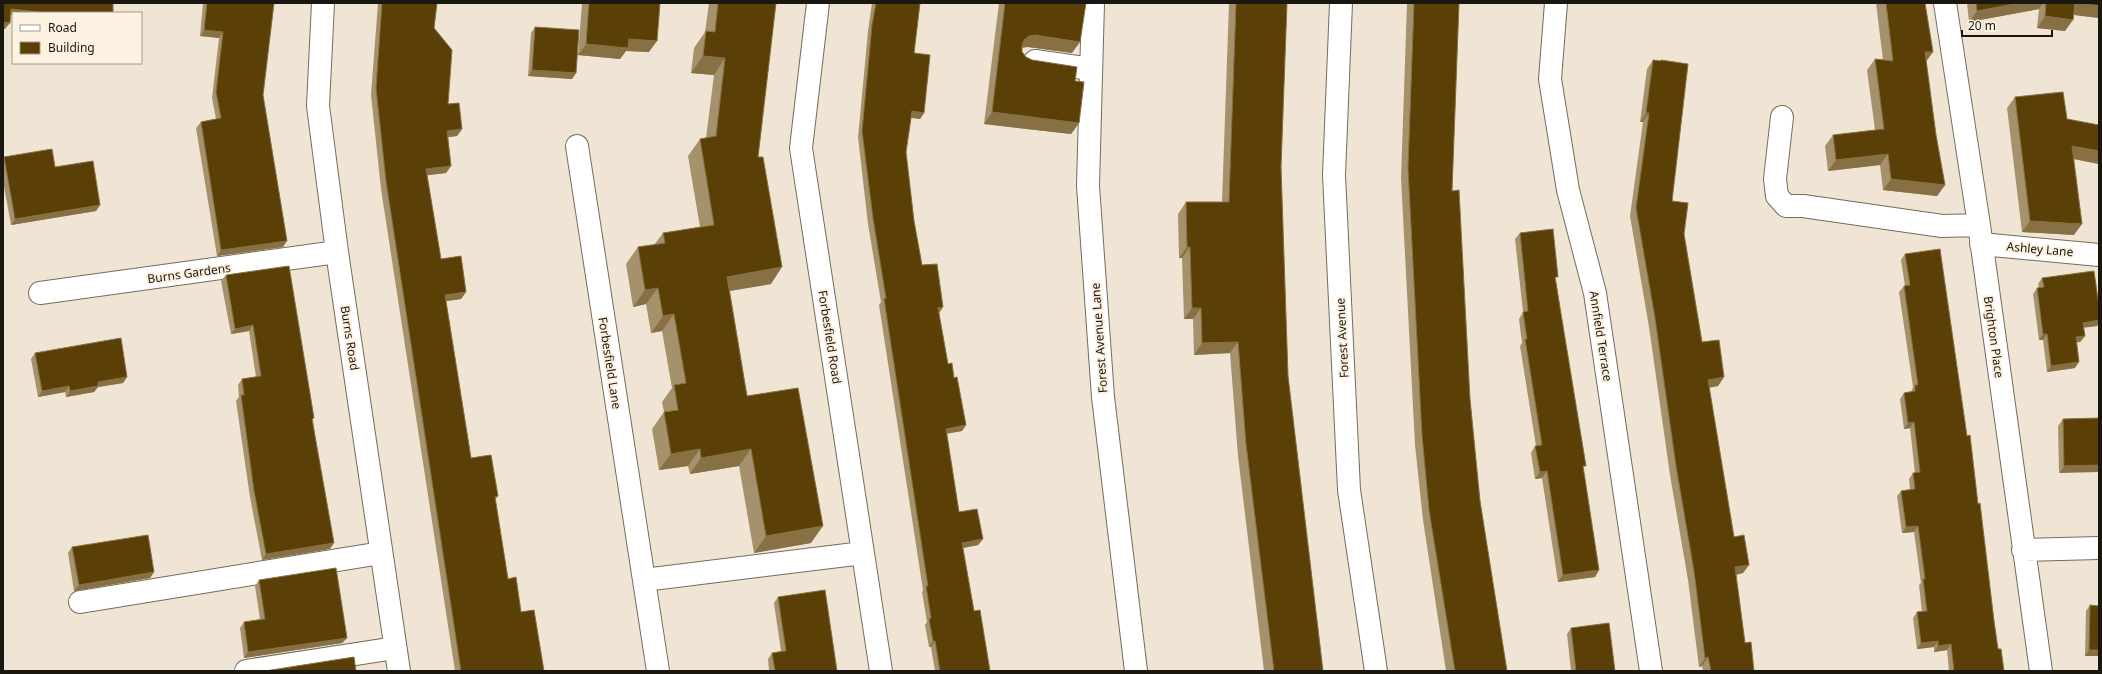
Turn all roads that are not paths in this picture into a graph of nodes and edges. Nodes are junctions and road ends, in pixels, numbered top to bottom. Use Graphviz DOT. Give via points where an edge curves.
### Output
graph roads {
  1 [pos="323,3"];
  2 [pos="818,3"];
  3 [pos="1093,3"];
  4 [pos="1341,3"];
  5 [pos="1556,3"];
  6 [pos="1945,3"];
  7 [pos="1026,60"];
  8 [pos="1091,69"];
  9 [pos="1782,117"];
  10 [pos="577,146"];
  11 [pos="1980,234"];
  12 [pos="337,252"];
  13 [pos="2099,255"];
  14 [pos="40,293"];
  15 [pos="2099,548"];
  16 [pos="2023,550"];
  17 [pos="381,553"];
  18 [pos="863,554"];
  19 [pos="644,580"];
  20 [pos="80,602"];
  21 [pos="395,648"];
  22 [pos="246,671"];
  23 [pos="399,671"];
  24 [pos="658,671"];
  25 [pos="882,671"];
  26 [pos="1136,671"];
  27 [pos="1376,671"];
  28 [pos="1651,671"];
  29 [pos="2041,671"];
  1 -- 12 [label="street, Burns Road" via="318,106"];
  2 -- 18 [label="street, Forbesfield Road" via="801,148"];
  3 -- 8 [label="street, Forest Avenue Lane"];
  4 -- 27 [label="street, Forest Avenue" via="1334,175 1349,490"];
  5 -- 28 [label="street, Annfield Terrace" via="1550,79 1568,190 1595,293"];
  6 -- 11 [label="street, Brighton Place"];
  7 -- 8 [label="street"];
  8 -- 26 [label="street, Forest Avenue Lane" via="1088,186 1102,397"];
  9 -- 11 [label="street, Ashley Lane" via="1776,179 1777,196 1786,206 1803,206 1942,226"];
  10 -- 19 [label="street, Forbesfield Lane"];
  11 -- 13 [label="street, Ashley Lane"];
  11 -- 16 [label="street, Brighton Place"];
  12 -- 14 [label="street, Burns Gardens"];
  12 -- 17 [label="street, Burns Road"];
  15 -- 16 [label="street"];
  16 -- 29 [label="street, Brighton Place"];
  17 -- 20 [label="street"];
  17 -- 21 [label="street, Burns Road"];
  18 -- 19 [label="street"];
  18 -- 25 [label="street, Forbesfield Road"];
  19 -- 24 [label="street, Forbesfield Lane"];
  21 -- 22 [label="street"];
  21 -- 23 [label="street, Burns Road"];
}
